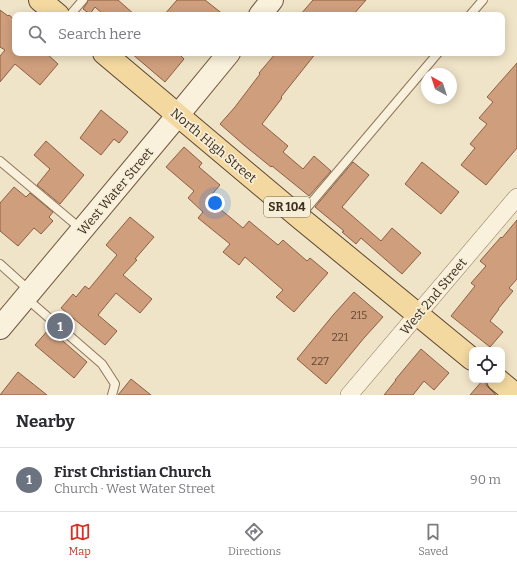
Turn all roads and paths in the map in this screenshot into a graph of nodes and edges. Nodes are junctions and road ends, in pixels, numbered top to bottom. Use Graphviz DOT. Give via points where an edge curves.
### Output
graph roads {
  1 [pos="40,0"];
  2 [pos="83,0"];
  3 [pos="272,0"];
  4 [pos="482,0"];
  5 [pos="54,12"];
  6 [pos="73,12"];
  7 [pos="262,12"];
  8 [pos="472,12"];
  9 [pos="108,56"];
  10 [pos="227,56"];
  11 [pos="435,56"];
  12 [pos="178,115"];
  13 [pos="0,161"];
  14 [pos="517,196"];
  15 [pos="299,217"];
  16 [pos="82,230"];
  17 [pos="2,269"];
  18 [pos="28,294"];
  19 [pos="417,315"];
  20 [pos="0,328"];
  21 [pos="469,357"];
  22 [pos="502,383"];
  23 [pos="112,395"];
  24 [pos="349,395"];
  25 [pos="516,395"];
  1 -- 5 [label="main road"];
  2 -- 6 [label="lane"];
  3 -- 7 [label="street"];
  4 -- 8 [label="lane"];
  9 -- 12 [label="main road, North High Street / SR 104"];
  10 -- 12 [label="street, West Water Street"];
  11 -- 15 [label="lane"];
  12 -- 15 [label="main road, North High Street / SR 104"];
  12 -- 16 [label="street, West Water Street"];
  13 -- 16 [label="lane"];
  14 -- 19 [label="street, West 2nd Street"];
  15 -- 19 [label="main road, North High Street / SR 104"];
  16 -- 18 [label="street, West Water Street"];
  17 -- 18 [label="lane"];
  18 -- 20 [label="street, West Water Street"];
  18 -- 23 [label="lane" via="102,364 115,384"];
  19 -- 21 [label="main road, North High Street / SR 104"];
  19 -- 24 [label="street, West 2nd Street"];
  22 -- 25 [label="main road"];
}
